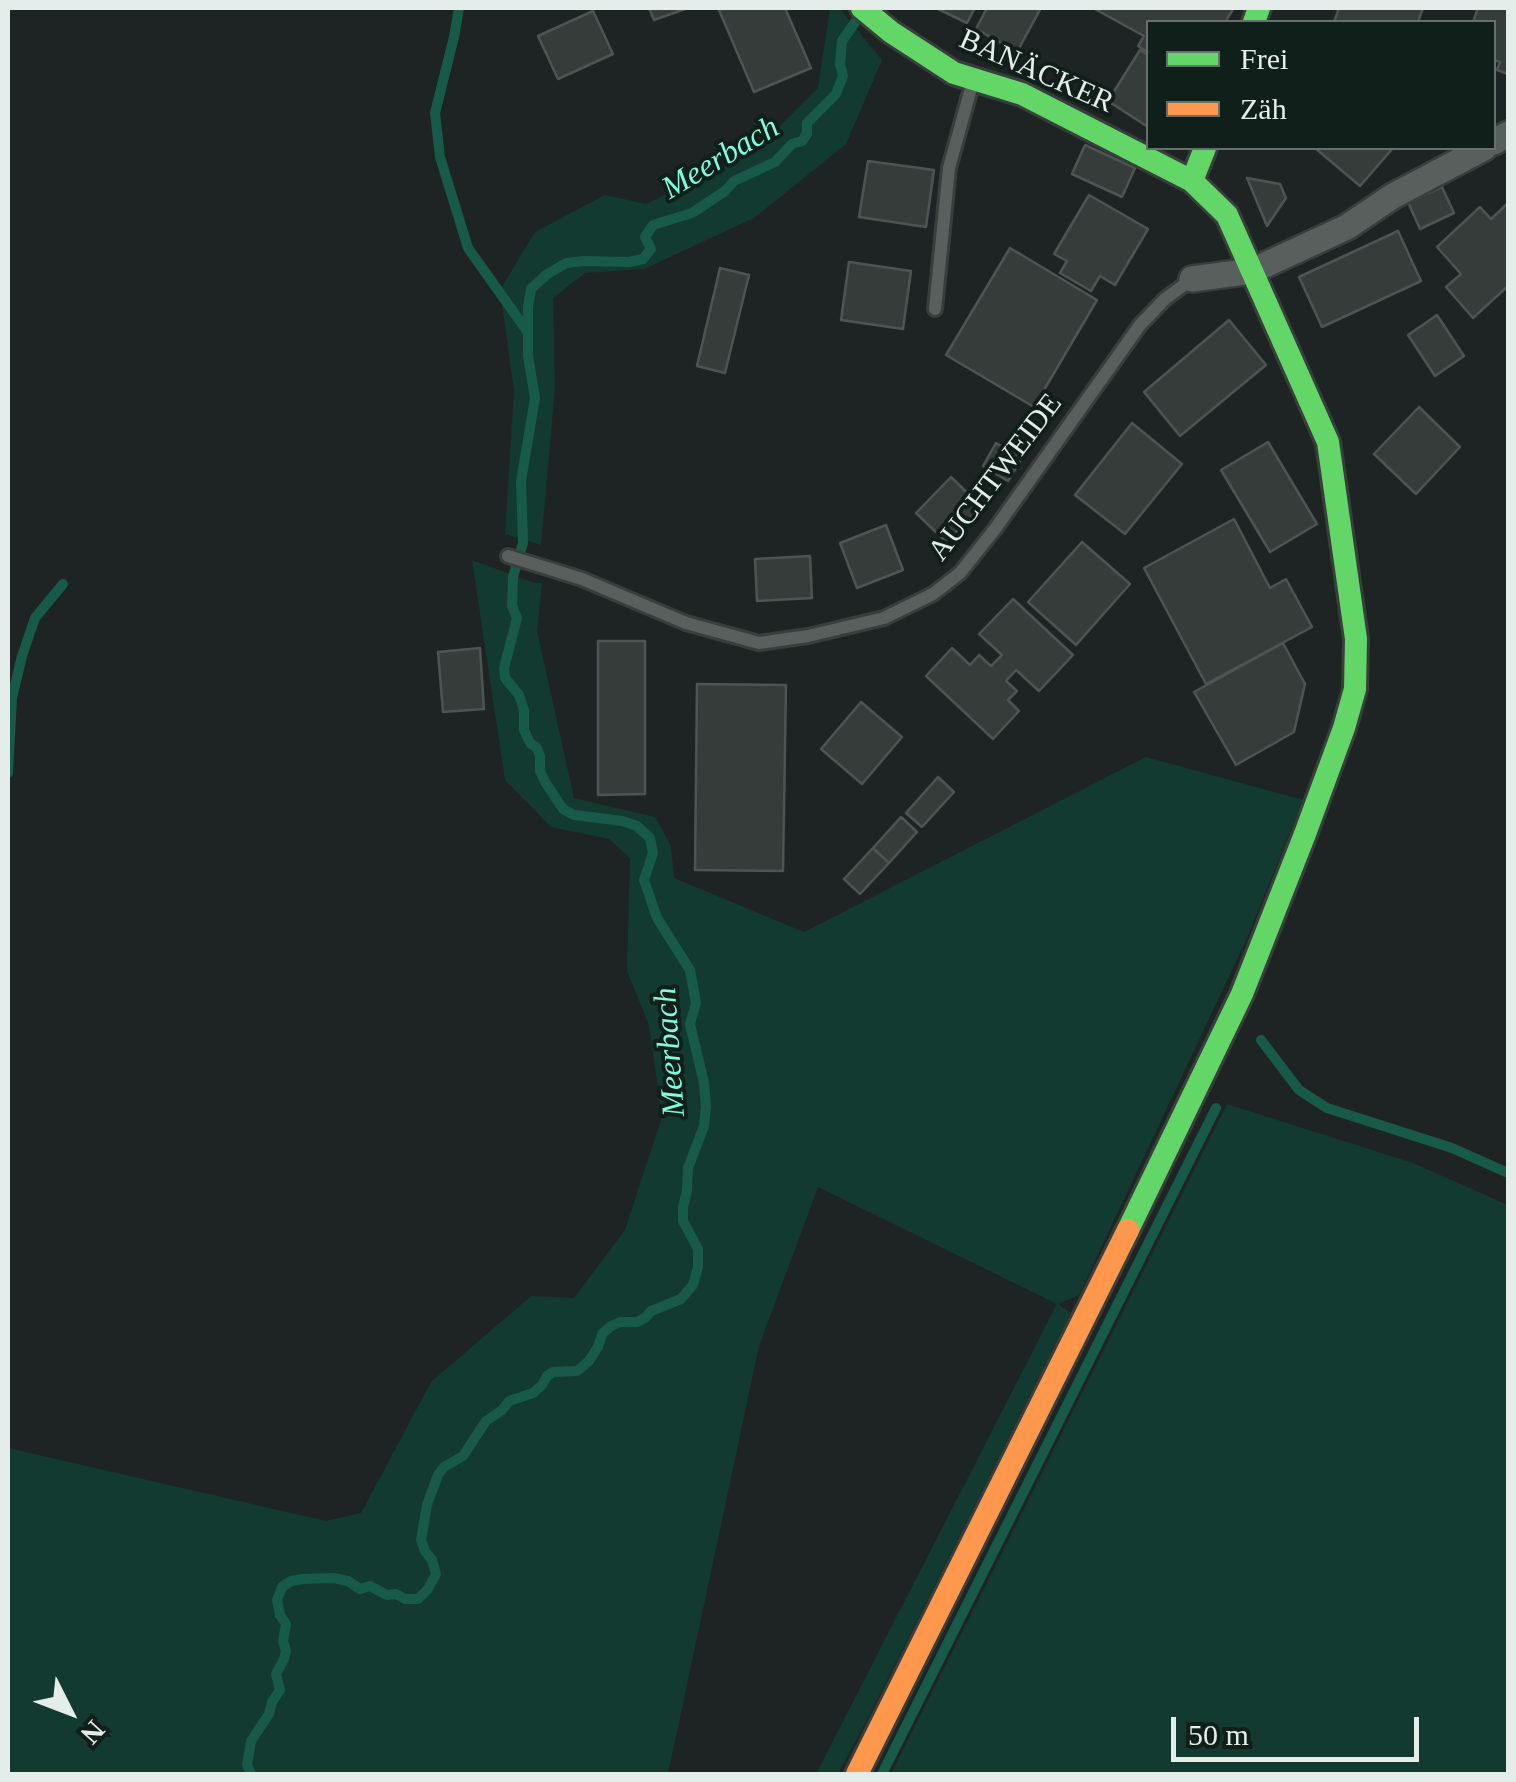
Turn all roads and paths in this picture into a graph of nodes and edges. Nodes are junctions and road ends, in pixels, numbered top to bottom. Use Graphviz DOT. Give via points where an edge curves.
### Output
graph roads {
  1 [pos="862,8"];
  2 [pos="974,79"];
  3 [pos="1204,150"];
  4 [pos="1480,150"];
  5 [pos="1192,181"];
  6 [pos="1252,271"];
  7 [pos="1192,279"];
  8 [pos="935,309"];
  9 [pos="508,556"];
  10 [pos="858,1774"];
  1 -- 2 [label="street, BANÄCKER"];
  2 -- 5 [label="street, BANÄCKER" via="1022,94"];
  2 -- 8 [label="lane" via="949,168"];
  3 -- 5 [label="street"];
  4 -- 6 [label="street" via="1347,227"];
  5 -- 6 [label="street, BANÄCKER" via="1227,215"];
  6 -- 7 [label="street"];
  6 -- 10 [label="street, BANÄCKER" via="1328,442 1356,639 1355,689 1242,994"];
  7 -- 9 [label="lane, AUCHTWEIDE" via="1140,325 960,574 884,618 759,644"];
}
